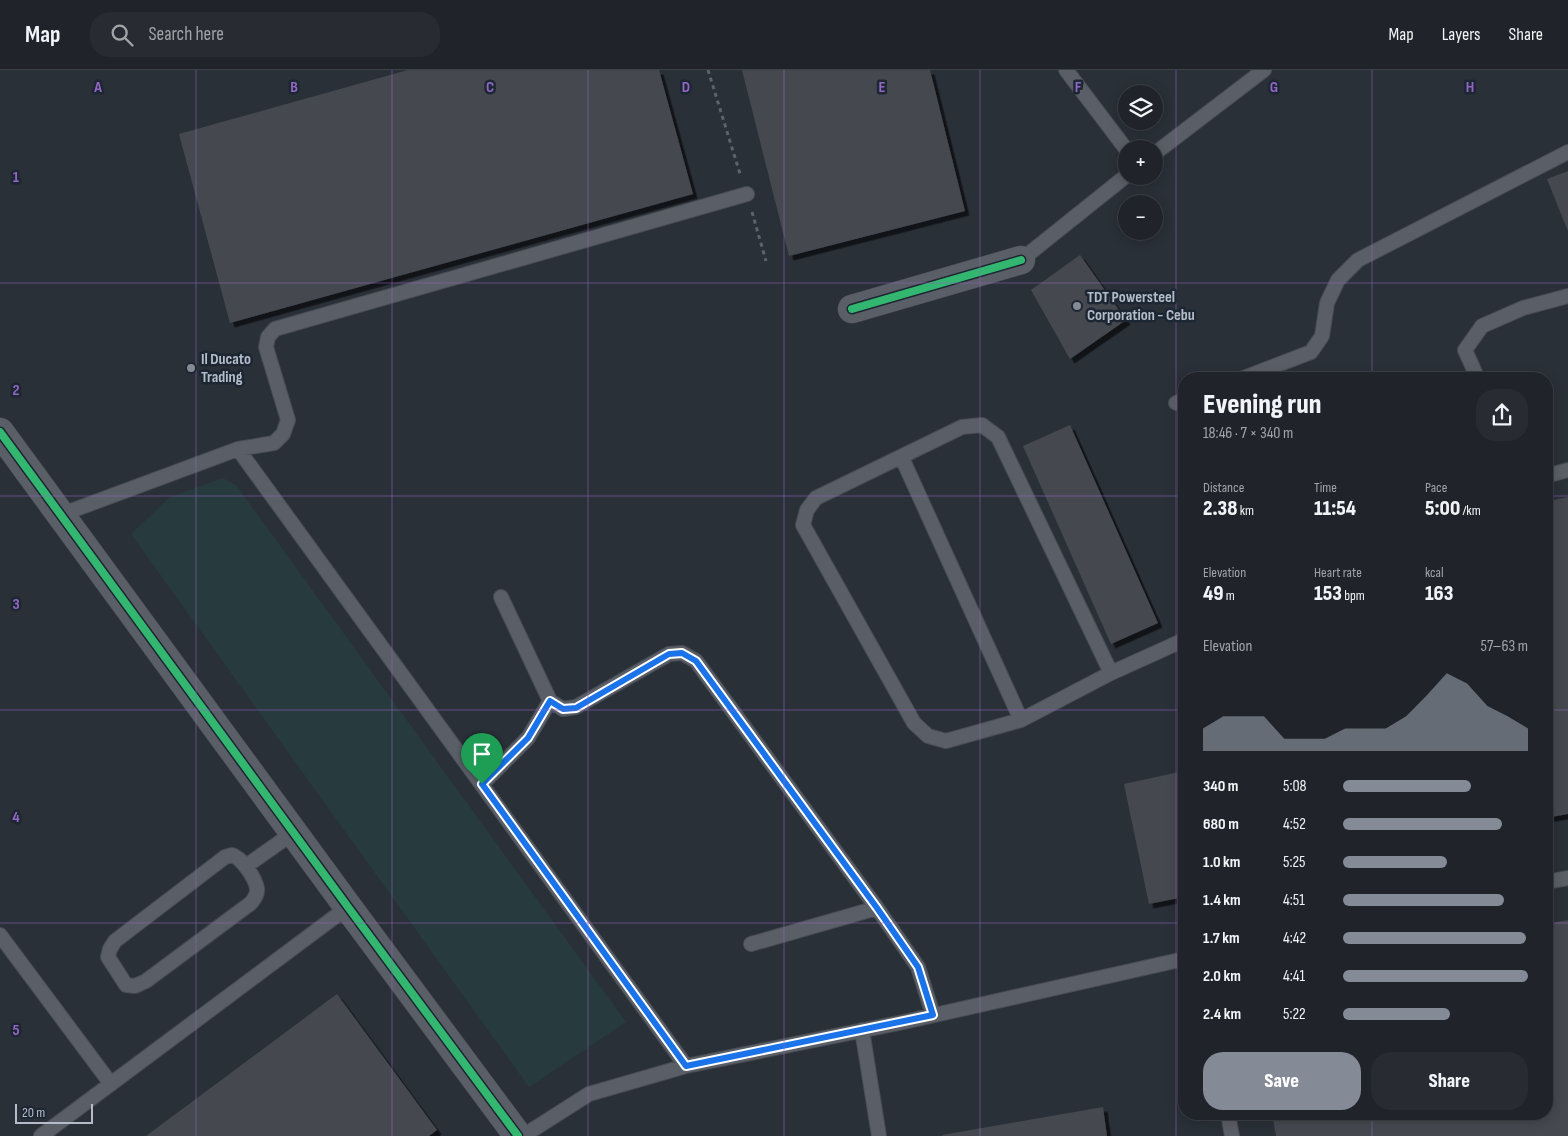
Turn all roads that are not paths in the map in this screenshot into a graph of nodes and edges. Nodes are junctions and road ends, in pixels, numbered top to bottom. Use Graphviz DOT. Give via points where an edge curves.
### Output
graph roads {
  1 [pos="1066,70"];
  2 [pos="1264,70"];
  3 [pos="1119,140"];
  4 [pos="1163,147"];
  5 [pos="1568,152"];
  6 [pos="1118,182"];
  7 [pos="747,194"];
  8 [pos="1021,260"];
  9 [pos="1568,296"];
  10 [pos="852,309"];
  11 [pos="1259,372"];
  12 [pos="1475,372"];
  13 [pos="0,432"];
  14 [pos="238,449"];
  15 [pos="902,458"];
  16 [pos="1568,470"];
  17 [pos="1553,474"];
  18 [pos="60,514"];
  19 [pos="501,597"];
  20 [pos="1178,643"];
  21 [pos="1111,673"];
  22 [pos="550,701"];
  23 [pos="1021,720"];
  24 [pos="482,784"];
  25 [pos="294,833"];
  26 [pos="246,866"];
  27 [pos="1568,878"];
  28 [pos="1553,881"];
  29 [pos="348,907"];
  30 [pos="877,908"];
  31 [pos="0,935"];
  32 [pos="751,944"];
  33 [pos="1178,960"];
  34 [pos="933,1015"];
  35 [pos="862,1030"];
  36 [pos="686,1066"];
  37 [pos="111,1084"];
  38 [pos="1229,1120"];
  39 [pos="41,1136"];
  40 [pos="518,1136"];
  41 [pos="523,1136"];
  42 [pos="879,1136"];
  43 [pos="1232,1136"];
  1 -- 3 [label="lane"];
  2 -- 4 [label="lane"];
  5 -- 11 [label="lane" via="1358,260 1338,280 1327,302 1322,336 1311,352"];
  6 -- 8 [label="lane"];
  7 -- 14 [label="lane" via="275,329 268,337 266,347 288,420 283,434 274,443"];
  8 -- 10 [label="street"];
  9 -- 12 [label="lane" via="1522,308 1482,326 1465,350"];
  13 -- 18 [label="street"];
  14 -- 18 [label="lane"];
  14 -- 24 [label="lane"];
  15 -- 21 [label="lane" via="962,427 982,425 998,438"];
  15 -- 23 [label="lane"];
  15 -- 23 [label="lane" via="816,498 806,510 803,525 914,722 928,736 946,741"];
  16 -- 17 [label="lane"];
  18 -- 25 [label="street"];
  19 -- 22 [label="lane"];
  20 -- 21 [label="lane"];
  21 -- 23 [label="lane"];
  22 -- 24 [label="lane" via="528,738"];
  22 -- 30 [label="lane" via="563,709 576,708 669,654 682,653 696,661"];
  24 -- 36 [label="lane"];
  25 -- 26 [label="lane"];
  25 -- 29 [label="street"];
  26 -- 26 [label="lane" via="238,857 225,857 115,941 108,957 126,985 135,986 146,981 251,903 257,888"];
  27 -- 28 [label="lane"];
  29 -- 37 [label="lane"];
  29 -- 40 [label="street"];
  30 -- 32 [label="lane"];
  30 -- 34 [label="lane" via="918,967"];
  31 -- 37 [label="lane"];
  33 -- 34 [label="lane"];
  34 -- 35 [label="lane"];
  35 -- 36 [label="lane"];
  35 -- 42 [label="lane"];
  36 -- 41 [label="lane" via="589,1094"];
  37 -- 39 [label="lane"];
  38 -- 43 [label="lane"];
}
